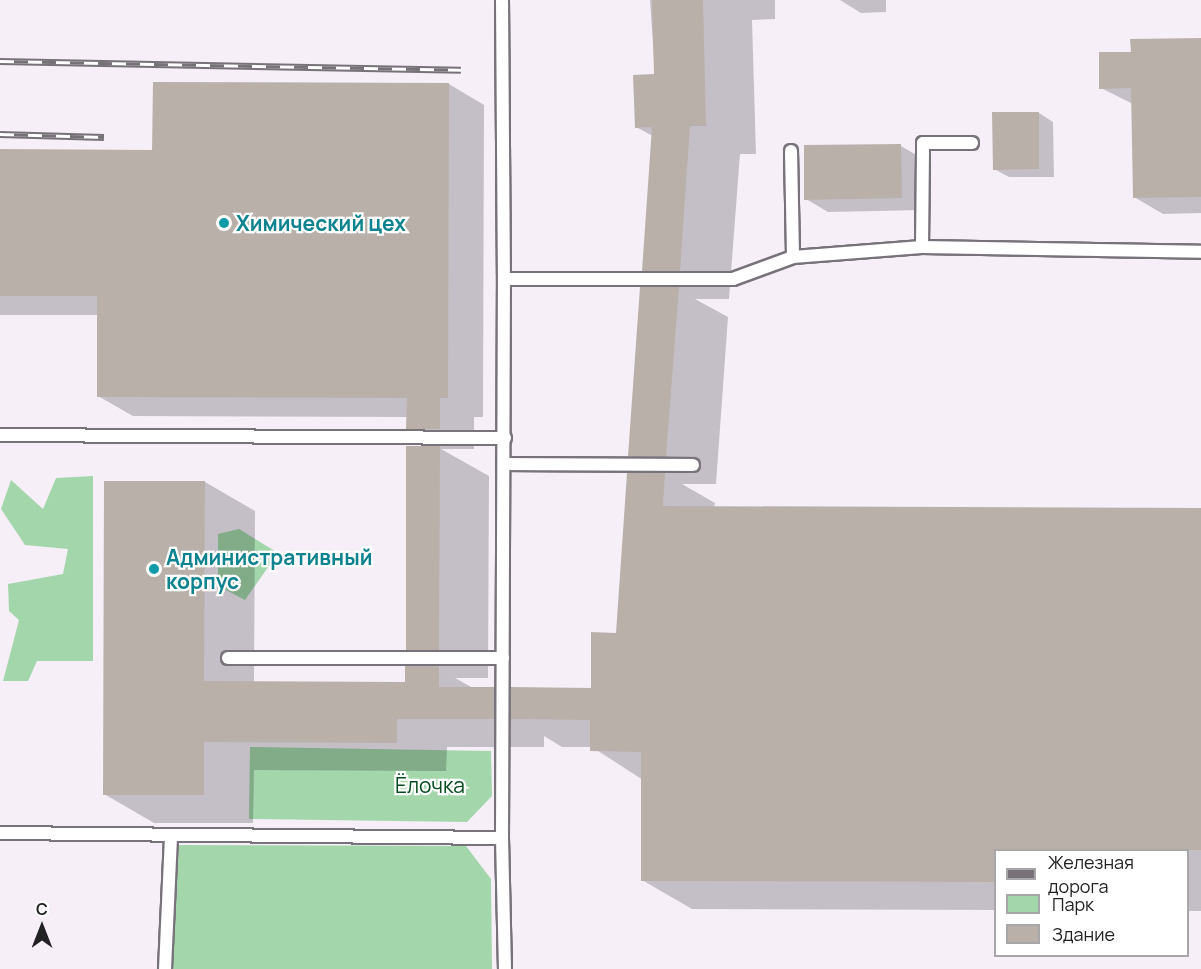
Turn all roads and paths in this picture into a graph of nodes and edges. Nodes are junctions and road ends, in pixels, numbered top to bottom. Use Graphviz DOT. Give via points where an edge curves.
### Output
graph roads {
  1 [pos="502,0"];
  2 [pos="972,143"];
  3 [pos="791,151"];
  4 [pos="922,247"];
  5 [pos="1201,252"];
  6 [pos="793,257"];
  7 [pos="504,279"];
  8 [pos="0,435"];
  9 [pos="505,438"];
  10 [pos="504,464"];
  11 [pos="693,465"];
  12 [pos="228,658"];
  13 [pos="503,658"];
  14 [pos="0,833"];
  15 [pos="171,835"];
  16 [pos="502,838"];
  17 [pos="165,969"];
  18 [pos="505,969"];
  1 -- 7 [label="lane"];
  2 -- 4 [label="lane" via="923,143"];
  3 -- 6 [label="lane"];
  4 -- 5 [label="lane"];
  4 -- 6 [label="lane"];
  6 -- 7 [label="lane" via="733,279"];
  7 -- 9 [label="lane"];
  8 -- 9 [label="lane"];
  9 -- 10 [label="lane"];
  10 -- 11 [label="lane"];
  10 -- 13 [label="lane"];
  12 -- 13 [label="lane"];
  13 -- 16 [label="lane"];
  14 -- 15 [label="lane"];
  15 -- 16 [label="lane"];
  15 -- 17 [label="lane"];
  16 -- 18 [label="lane"];
}
